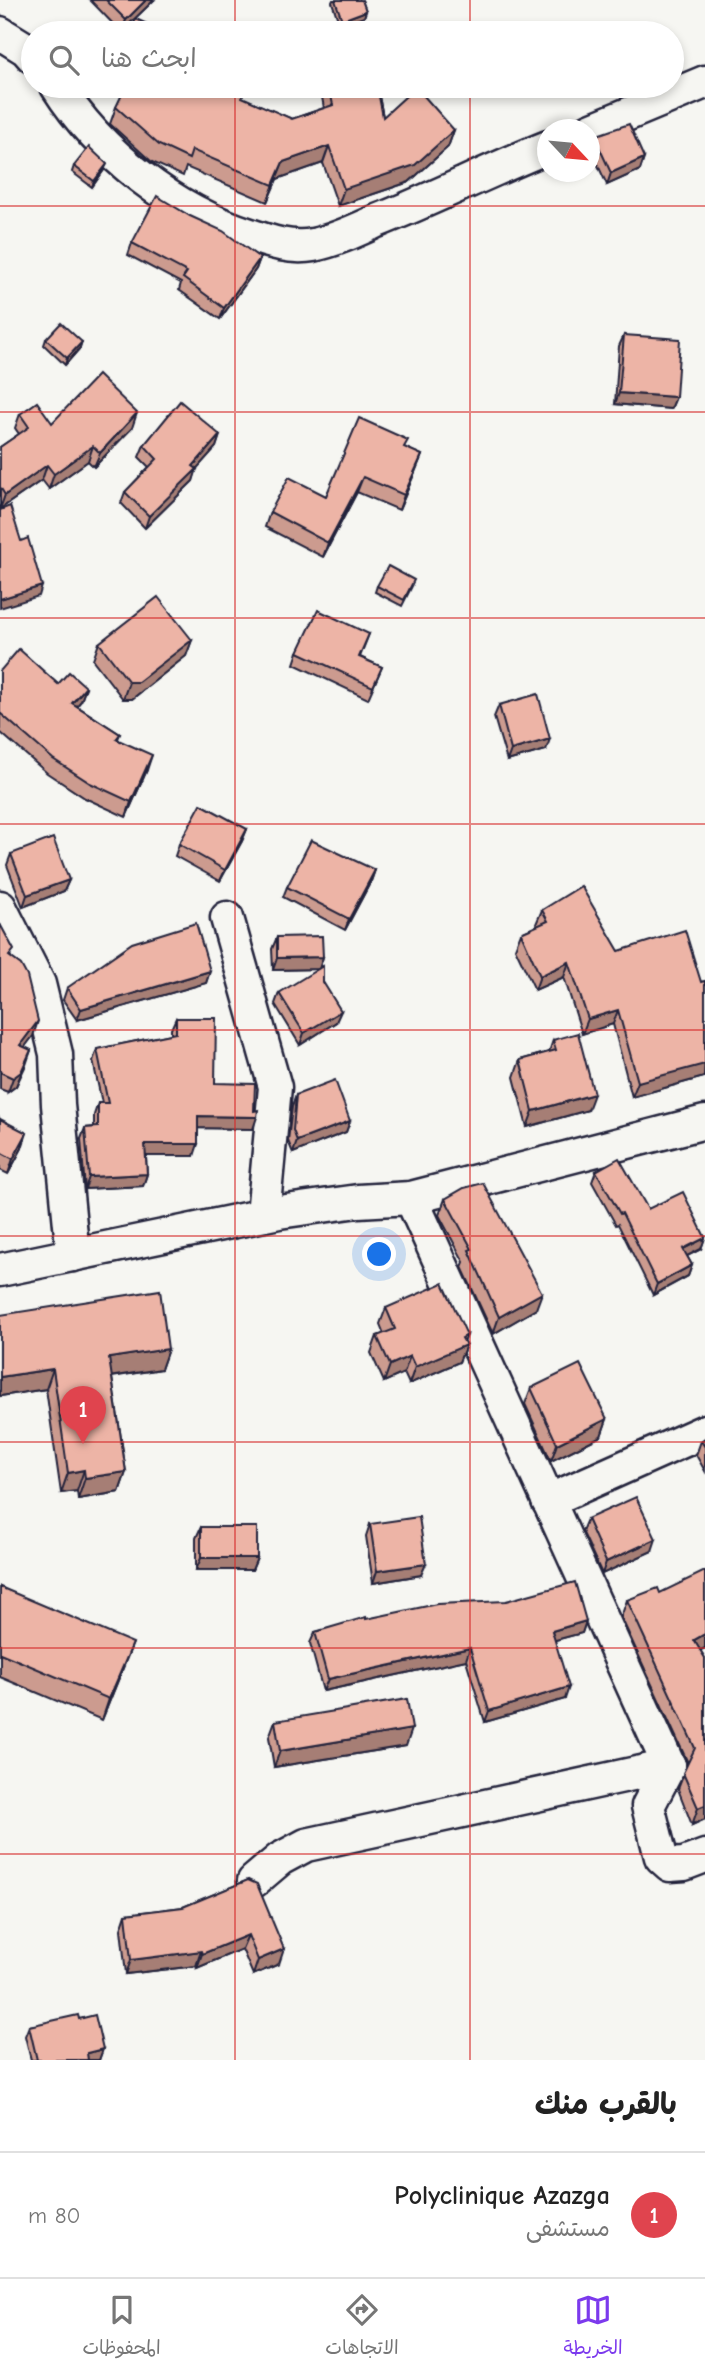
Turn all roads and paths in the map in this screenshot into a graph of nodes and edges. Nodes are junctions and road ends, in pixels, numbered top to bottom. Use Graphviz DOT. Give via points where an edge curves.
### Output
graph roads {
  1 [pos="0,33"];
  2 [pos="21,46"];
  3 [pos="705,82"];
  4 [pos="684,91"];
  5 [pos="65,98"];
  6 [pos="667,98"];
  7 [pos="600,126"];
  8 [pos="537,152"];
  9 [pos="0,907"];
  10 [pos="227,918"];
  11 [pos="705,1122"];
  12 [pos="411,1198"];
  13 [pos="263,1215"];
  14 [pos="73,1255"];
  15 [pos="0,1270"];
  16 [pos="705,1432"];
  17 [pos="548,1501"];
  18 [pos="669,1766"];
  19 [pos="705,1856"];
  20 [pos="254,1881"];
  1 -- 2 [label="street"];
  3 -- 4 [label="street"];
  5 -- 8 [label="street" via="105,146 180,205 279,245 312,245 355,230"];
  6 -- 7 [label="street"];
  9 -- 14 [label="street" via="39,984 56,1054"];
  10 -- 13 [label="street" via="275,1087"];
  11 -- 12 [label="street"];
  12 -- 13 [label="street"];
  12 -- 17 [label="street"];
  13 -- 14 [label="street"];
  14 -- 15 [label="street"];
  16 -- 17 [label="street"];
  17 -- 18 [label="street"];
  18 -- 19 [label="street" via="648,1806 661,1857 670,1865"];
  18 -- 20 [label="street" via="306,1845"];
}
